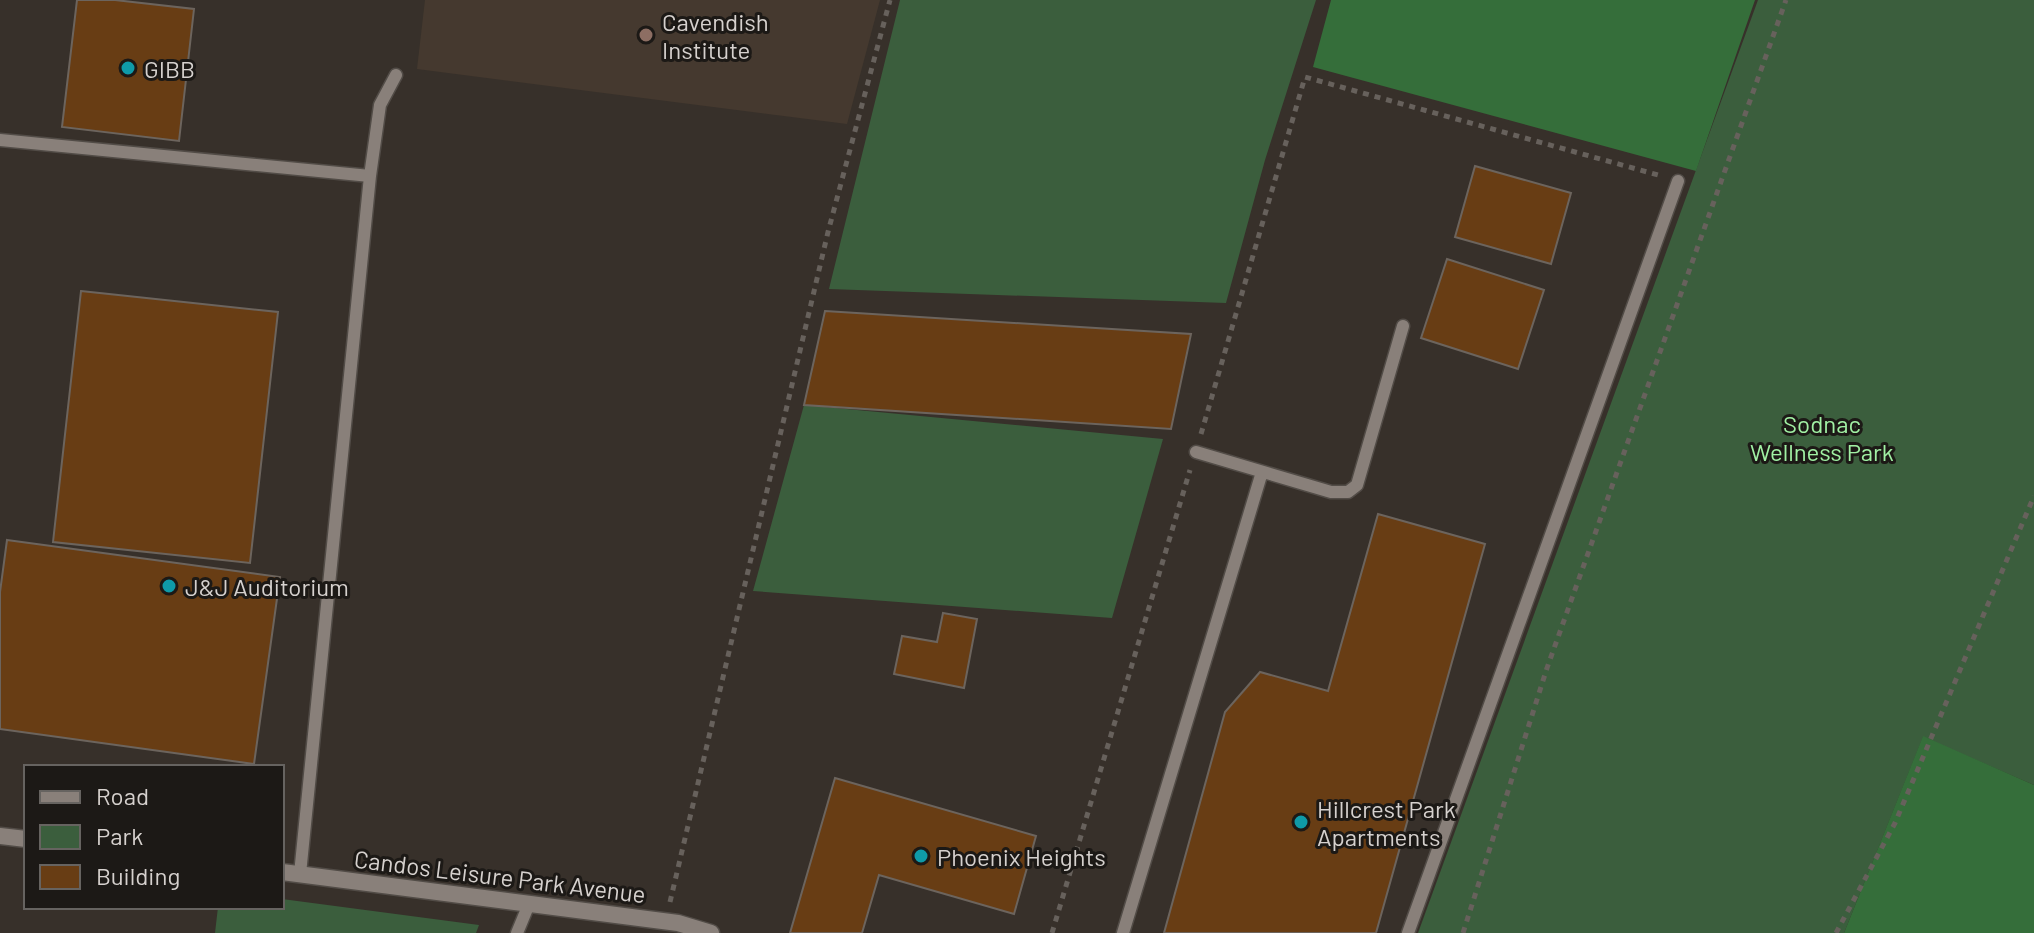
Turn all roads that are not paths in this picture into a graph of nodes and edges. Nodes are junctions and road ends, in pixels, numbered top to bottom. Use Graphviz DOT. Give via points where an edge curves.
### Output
graph roads {
  1 [pos="396,75"];
  2 [pos="0,140"];
  3 [pos="370,176"];
  4 [pos="1678,181"];
  5 [pos="1403,326"];
  6 [pos="1196,452"];
  7 [pos="1262,472"];
  8 [pos="0,836"];
  9 [pos="24,839"];
  10 [pos="284,872"];
  11 [pos="300,874"];
  12 [pos="529,904"];
  13 [pos="517,933"];
  14 [pos="711,933"];
  15 [pos="1123,933"];
  16 [pos="1408,933"];
  1 -- 3 [label="lane" via="380,105"];
  2 -- 3 [label="lane"];
  3 -- 11 [label="lane"];
  4 -- 16 [label="lane"];
  5 -- 7 [label="lane" via="1357,485 1348,492 1331,492"];
  6 -- 7 [label="lane"];
  7 -- 15 [label="lane"];
  8 -- 9 [label="street"];
  10 -- 11 [label="street, Candos Leisure Park Avenue"];
  11 -- 12 [label="street, Candos Leisure Park Avenue"];
  12 -- 13 [label="lane"];
  12 -- 14 [label="street, Candos Leisure Park Avenue" via="668,922"];
}
